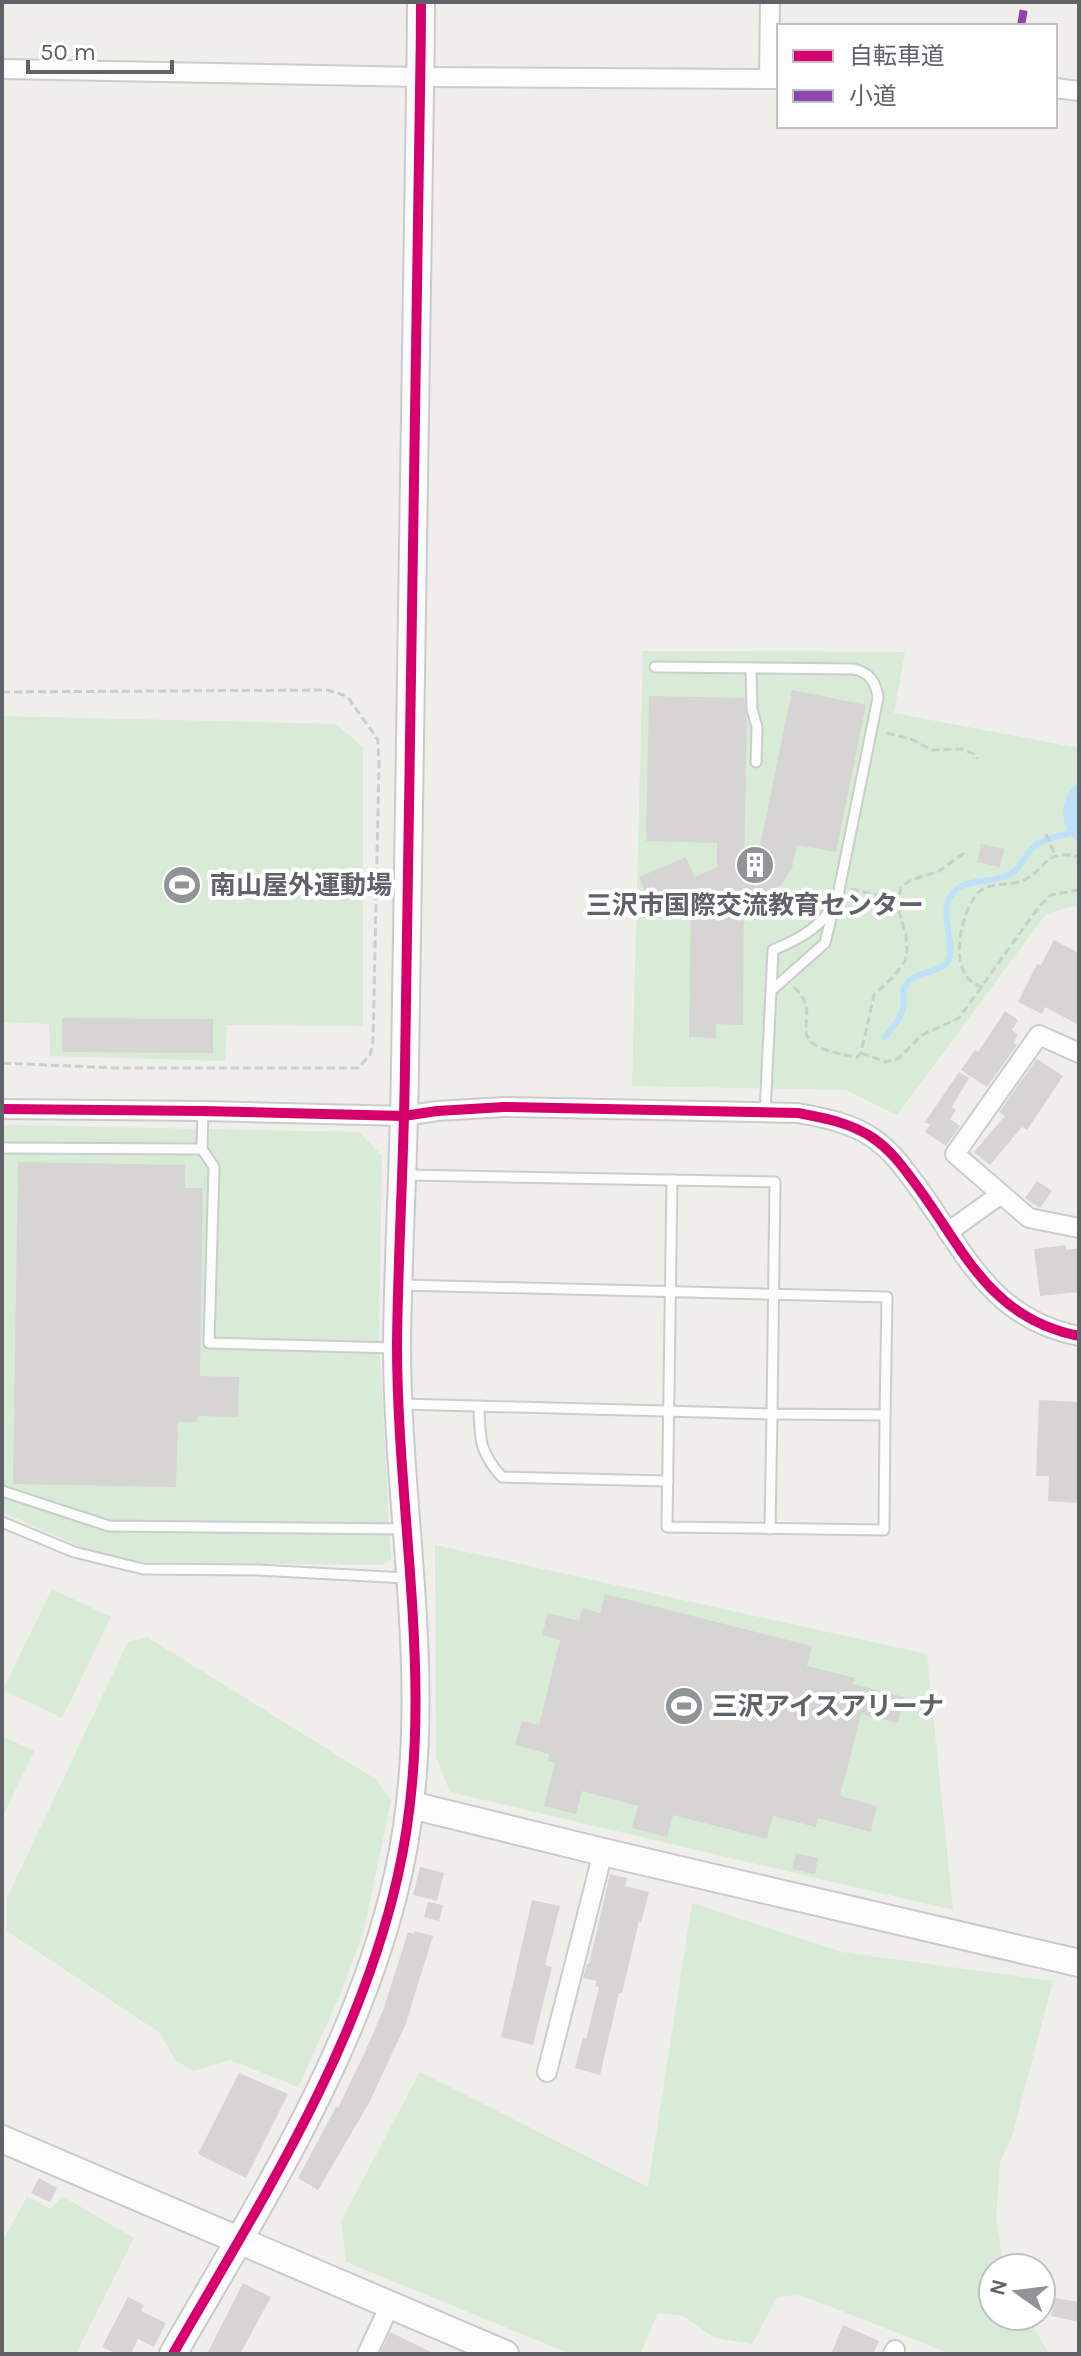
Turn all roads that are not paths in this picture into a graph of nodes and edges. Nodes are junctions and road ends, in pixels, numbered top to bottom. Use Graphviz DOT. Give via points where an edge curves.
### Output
graph roads {
  1 [pos="421,2"];
  2 [pos="770,2"];
  3 [pos="2,69"];
  4 [pos="421,77"];
  5 [pos="774,78"];
  6 [pos="1057,88"];
  7 [pos="1079,91"];
  8 [pos="655,667"];
  9 [pos="751,668"];
  10 [pos="756,762"];
  11 [pos="833,907"];
  12 [pos="772,990"];
  13 [pos="1079,1053"];
  14 [pos="2,1109"];
  15 [pos="203,1111"];
  16 [pos="765,1113"];
  17 [pos="404,1116"];
  18 [pos="2,1148"];
  19 [pos="202,1149"];
  20 [pos="403,1175"];
  21 [pos="672,1180"];
  22 [pos="1001,1194"];
  23 [pos="1079,1228"];
  24 [pos="948,1232"];
  25 [pos="398,1284"];
  26 [pos="671,1293"];
  27 [pos="773,1296"];
  28 [pos="1079,1336"];
  29 [pos="397,1348"];
  30 [pos="399,1404"];
  31 [pos="479,1406"];
  32 [pos="669,1411"];
  33 [pos="772,1414"];
  34 [pos="885,1415"];
  35 [pos="668,1481"];
  36 [pos="2,1491"];
  37 [pos="2,1522"];
  38 [pos="407,1529"];
  39 [pos="770,1529"];
  40 [pos="411,1578"];
  41 [pos="411,1805"];
  42 [pos="603,1852"];
  43 [pos="1079,1963"];
  44 [pos="547,2072"];
  45 [pos="2,2139"];
  46 [pos="238,2241"];
  47 [pos="390,2305"];
  48 [pos="173,2354"];
  49 [pos="367,2354"];
  50 [pos="505,2354"];
  1 -- 4 [label="street"];
  2 -- 5 [label="street"];
  3 -- 4 [label="street"];
  4 -- 5 [label="street"];
  4 -- 17 [label="street"];
  6 -- 7 [label="street"];
  8 -- 9 [label="lane"];
  9 -- 10 [label="lane"];
  9 -- 11 [label="lane" via="862,671 876,685 878,698"];
  11 -- 12 [label="lane" via="825,943"];
  11 -- 12 [label="lane" via="805,935 773,950"];
  12 -- 16 [label="lane"];
  13 -- 22 [label="street" via="1039,1035 955,1154"];
  14 -- 15 [label="street"];
  15 -- 17 [label="street"];
  15 -- 19 [label="lane"];
  16 -- 17 [label="street" via="504,1107"];
  16 -- 24 [label="street" via="829,1118 874,1139 893,1155"];
  17 -- 20 [label="street"];
  18 -- 19 [label="lane"];
  19 -- 29 [label="lane" via="214,1167 209,1343"];
  20 -- 21 [label="lane"];
  20 -- 25 [label="street"];
  21 -- 26 [label="lane"];
  21 -- 27 [label="lane" via="775,1182"];
  22 -- 23 [label="street" via="1029,1218"];
  22 -- 24 [label="street"];
  24 -- 28 [label="street" via="1001,1300 1045,1326"];
  25 -- 26 [label="lane"];
  25 -- 29 [label="street"];
  26 -- 27 [label="lane"];
  26 -- 32 [label="lane"];
  27 -- 33 [label="lane"];
  27 -- 34 [label="lane" via="887,1297"];
  29 -- 30 [label="street"];
  30 -- 31 [label="lane"];
  30 -- 38 [label="street"];
  31 -- 32 [label="lane"];
  31 -- 35 [label="lane" via="480,1446 502,1477"];
  32 -- 33 [label="lane"];
  32 -- 35 [label="lane"];
  33 -- 34 [label="lane"];
  33 -- 39 [label="lane"];
  34 -- 39 [label="lane" via="884,1530"];
  35 -- 39 [label="lane" via="667,1527"];
  36 -- 38 [label="lane" via="109,1526"];
  37 -- 40 [label="lane" via="74,1552 143,1569"];
  38 -- 40 [label="street"];
  40 -- 41 [label="street" via="416,1703"];
  41 -- 42 [label="street"];
  41 -- 46 [label="street" via="380,1945 356,2014 322,2089"];
  42 -- 43 [label="street"];
  42 -- 44 [label="street"];
  45 -- 46 [label="street"];
  46 -- 47 [label="street"];
  46 -- 48 [label="street"];
  47 -- 49 [label="street"];
  47 -- 50 [label="street"];
}
